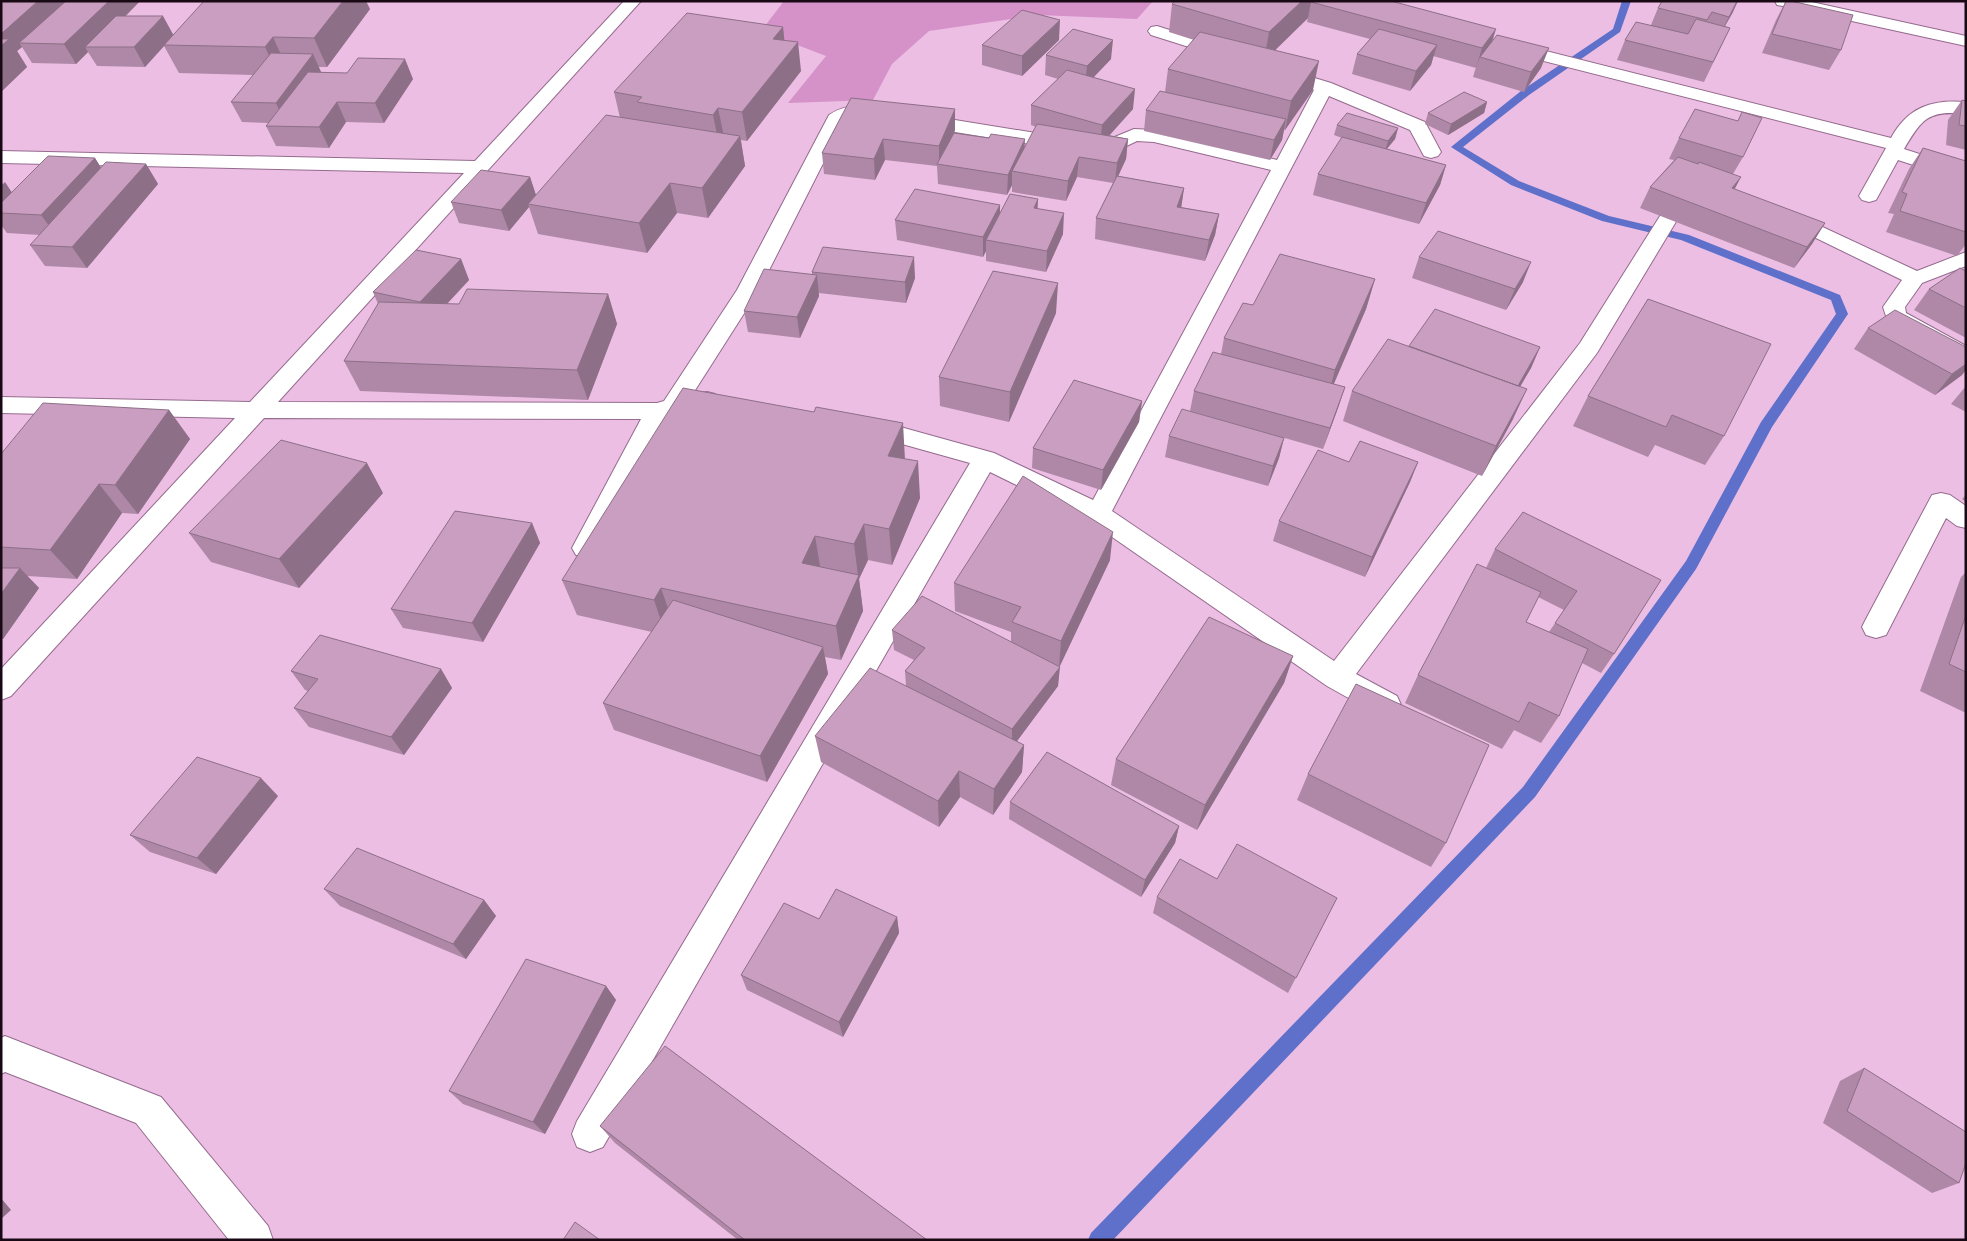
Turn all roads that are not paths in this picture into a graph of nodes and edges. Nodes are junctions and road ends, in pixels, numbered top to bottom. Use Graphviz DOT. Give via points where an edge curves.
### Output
graph roads {
  1 [pos="633,1"];
  2 [pos="1783,1"];
  3 [pos="1171,19"];
  4 [pos="1966,41"];
  5 [pos="1491,42"];
  6 [pos="1241,59"];
  7 [pos="1288,74"];
  8 [pos="1325,87"];
  9 [pos="1966,108"];
  10 [pos="1895,149"];
  11 [pos="1431,152"];
  12 [pos="1,157"];
  13 [pos="479,167"];
  14 [pos="1283,167"];
  15 [pos="1966,176"];
  16 [pos="1869,196"];
  17 [pos="1781,214"];
  18 [pos="1667,220"];
  19 [pos="1966,258"];
  20 [pos="1915,278"];
  21 [pos="1966,356"];
  22 [pos="727,403"];
  23 [pos="1,405"];
  24 [pos="257,410"];
  25 [pos="664,410"];
  26 [pos="849,420"];
  27 [pos="985,459"];
  28 [pos="1098,514"];
  29 [pos="1966,519"];
  30 [pos="582,569"];
  31 [pos="1876,627"];
  32 [pos="1337,678"];
  33 [pos="1,688"];
  34 [pos="1407,716"];
  35 [pos="1,1056"];
  36 [pos="590,1134"];
  37 [pos="254,1240"];
  1 -- 13 [label="street"];
  2 -- 4 [label="street"];
  3 -- 6 [label="street" via="1157,31"];
  5 -- 10 [label="street" via="1644,79"];
  7 -- 8 [label="street"];
  8 -- 11 [label="street" via="1418,126"];
  8 -- 14 [label="street"];
  9 -- 10 [label="street" via="1946,106 1921,114 1907,126"];
  10 -- 15 [label="street"];
  10 -- 16 [label="street"];
  12 -- 13 [label="street"];
  13 -- 24 [label="street"];
  14 -- 25 [label="street" via="1154,136 1134,135 1109,147 1090,148 862,110 847,111 836,119 748,290"];
  14 -- 28 [label="street"];
  17 -- 20 [label="street"];
  18 -- 32 [label="street" via="1589,348"];
  19 -- 20 [label="street"];
  20 -- 21 [label="street" via="1894,307 1896,317"];
  22 -- 25 [label="street" via="708,400"];
  23 -- 24 [label="street"];
  24 -- 25 [label="street"];
  24 -- 33 [label="street"];
  25 -- 30 [label="street" via="584,550"];
  26 -- 27 [label="street"];
  27 -- 28 [label="street"];
  27 -- 36 [label="street"];
  28 -- 32 [label="street"];
  29 -- 31 [label="street" via="1941,502"];
  32 -- 34 [label="street"];
  35 -- 37 [label="street" via="5,1054 148,1110"];
}
